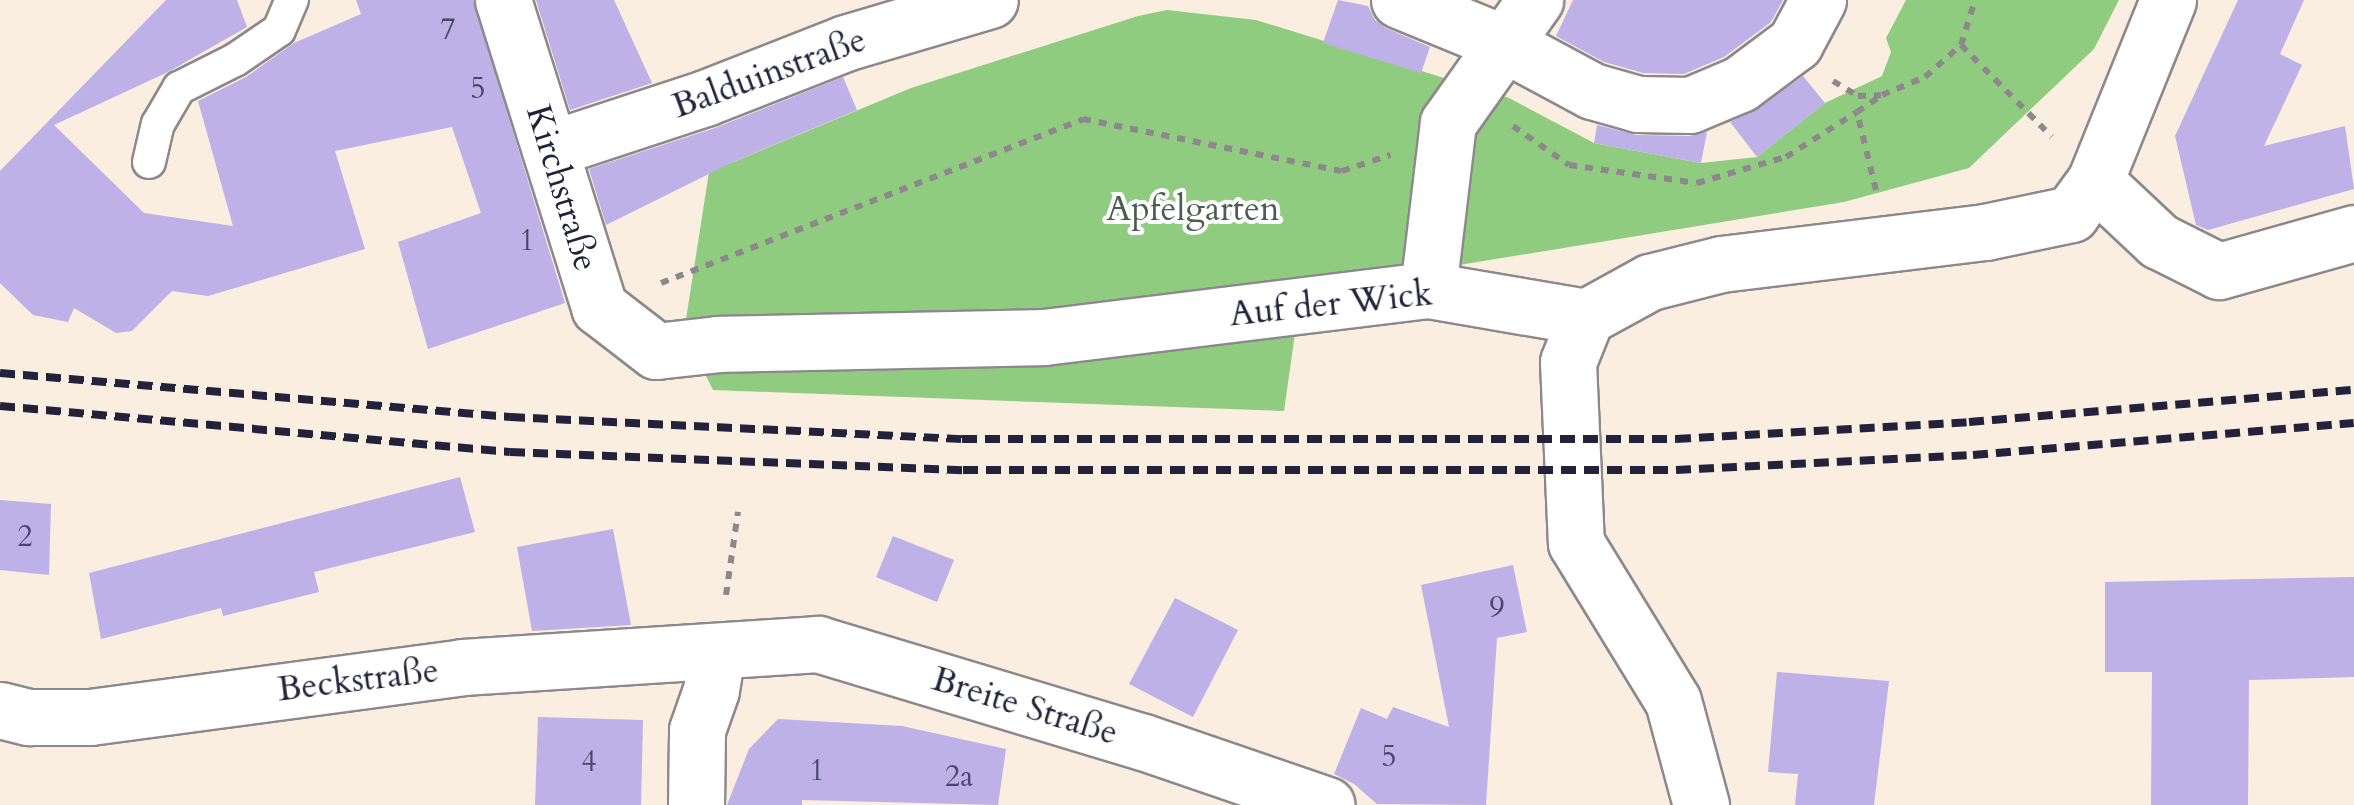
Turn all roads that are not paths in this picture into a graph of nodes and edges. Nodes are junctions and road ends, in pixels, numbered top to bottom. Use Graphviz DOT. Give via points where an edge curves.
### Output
graph roads {
  1 [pos="292,0"];
  2 [pos="503,0"];
  3 [pos="990,0"];
  4 [pos="1399,0"];
  5 [pos="1535,0"];
  6 [pos="1818,0"];
  7 [pos="2168,0"];
  8 [pos="1502,42"];
  9 [pos="550,148"];
  10 [pos="148,162"];
  11 [pos="2095,181"];
  12 [pos="2354,233"];
  13 [pos="1428,290"];
  14 [pos="1586,317"];
  15 [pos="656,350"];
  16 [pos="717,651"];
  17 [pos="0,710"];
  18 [pos="696,805"];
  19 [pos="1327,805"];
  20 [pos="1701,805"];
  1 -- 10 [label="lane" via="279,30 178,88 158,124"];
  2 -- 9 [label="street, Kirchstraße"];
  3 -- 9 [label="street, Balduinstraße" via="844,42 706,98"];
  4 -- 8 [label="street"];
  5 -- 8 [label="street"];
  6 -- 8 [label="street" via="1795,43 1740,84 1690,105 1638,104 1592,91"];
  7 -- 11 [label="street"];
  8 -- 13 [label="street" via="1448,124"];
  9 -- 15 [label="street, Kirchstraße" via="599,307"];
  11 -- 12 [label="street" via="2158,240 2218,270"];
  11 -- 14 [label="street" via="2070,214 1985,232 1703,269 1650,282"];
  13 -- 14 [label="street, Auf der Wick"];
  13 -- 15 [label="street, Auf der Wick" via="1044,337"];
  14 -- 20 [label="street" via="1568,362 1576,543 1673,702"];
  16 -- 17 [label="street, Beckstraße" via="463,667 90,717"];
  16 -- 18 [label="street" via="697,730"];
  16 -- 19 [label="street, Breite Straße" via="818,644"];
}
